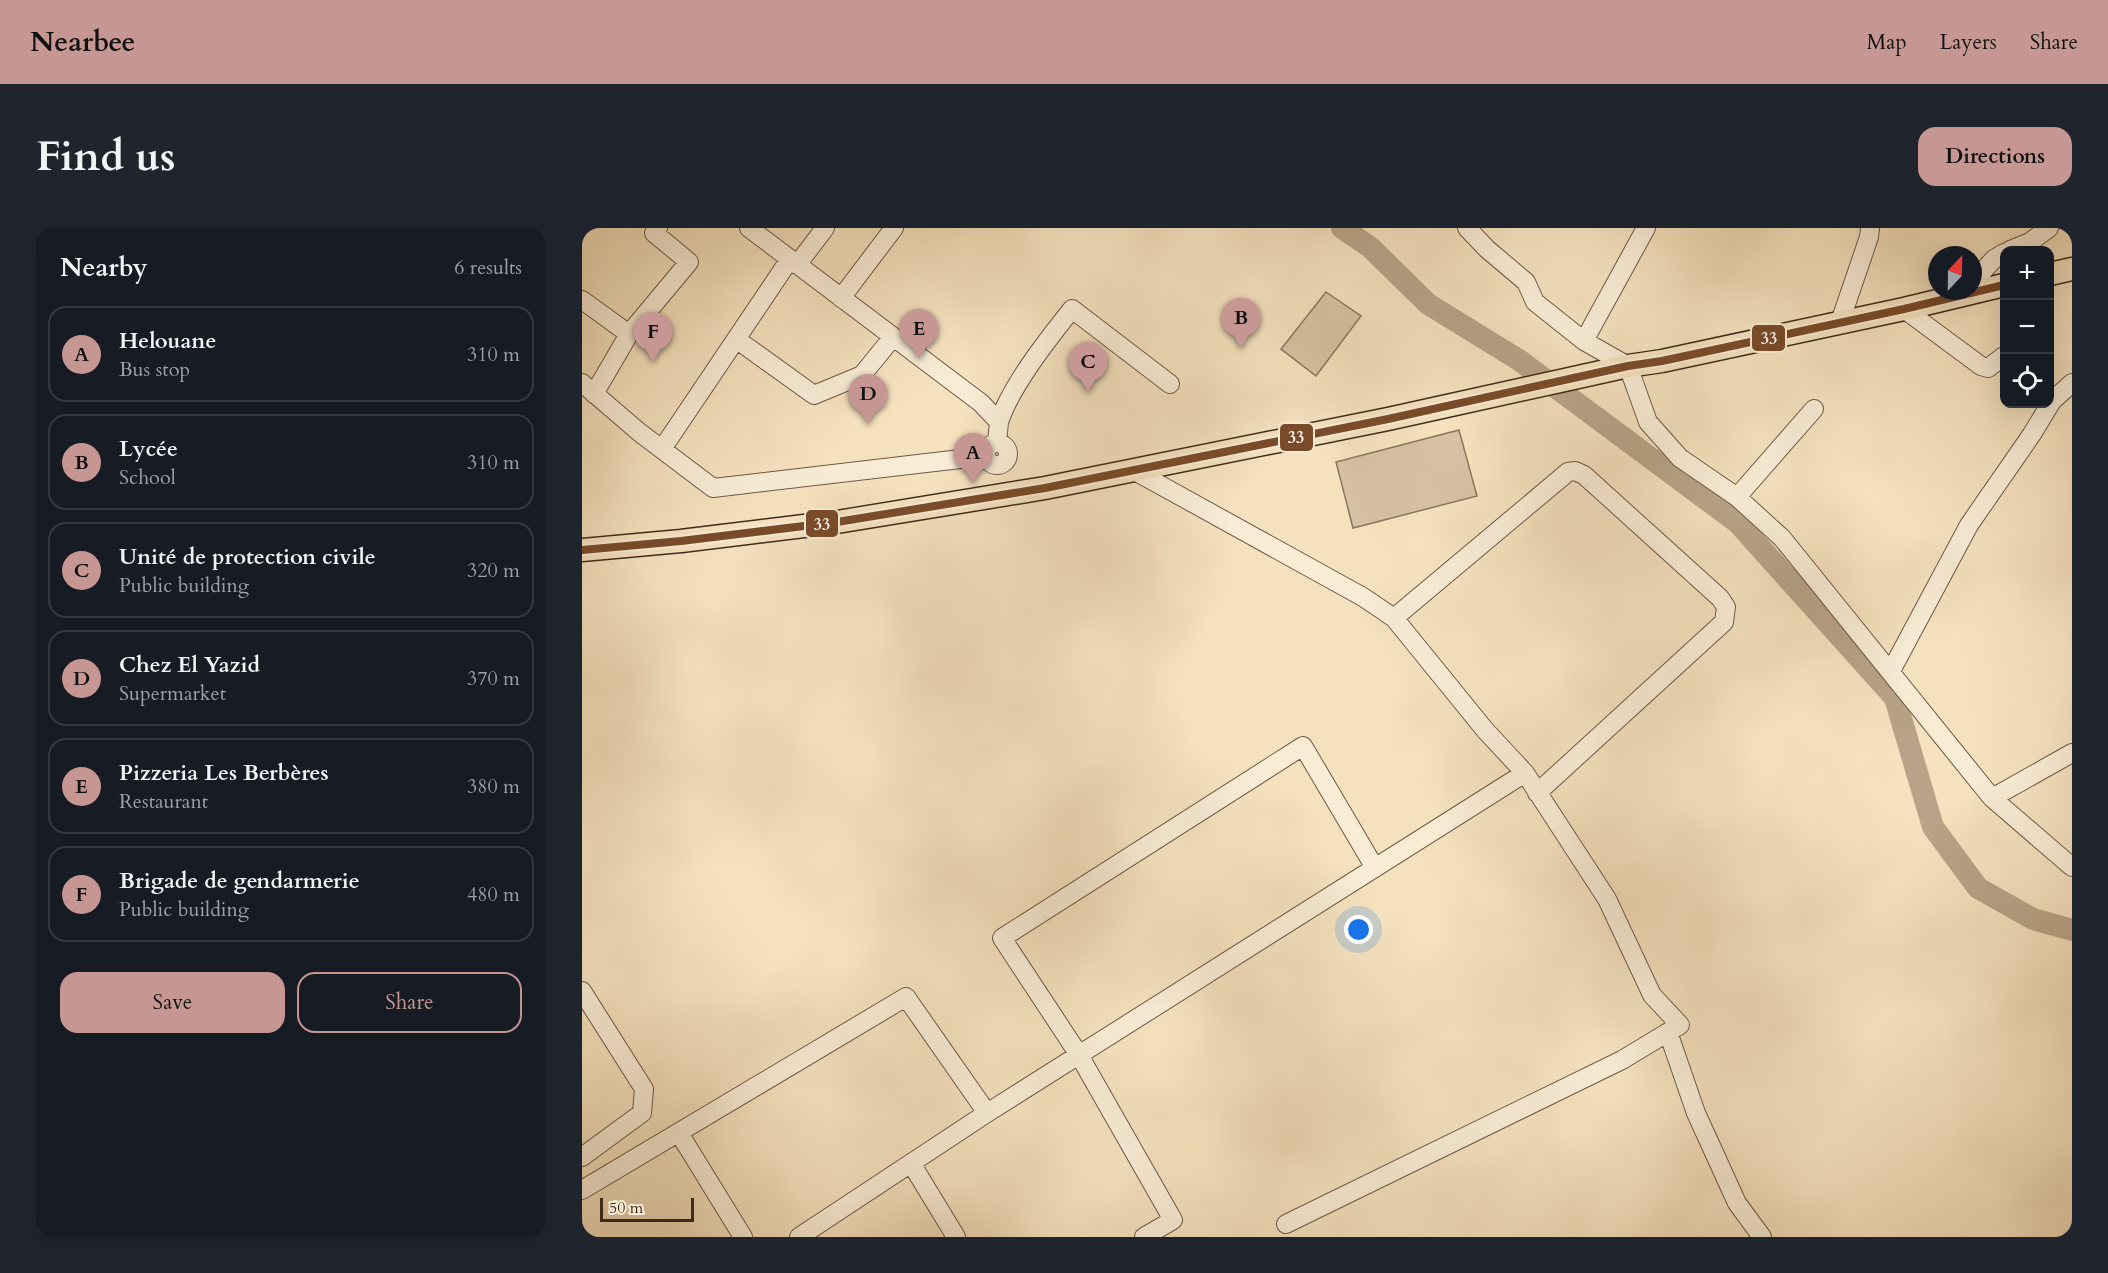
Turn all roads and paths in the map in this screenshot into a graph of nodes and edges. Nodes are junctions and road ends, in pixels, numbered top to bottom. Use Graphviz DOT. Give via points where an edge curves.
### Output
graph roads {
  1 [pos="658,228"];
  2 [pos="749,228"];
  3 [pos="825,228"];
  4 [pos="894,228"];
  5 [pos="1646,228"];
  6 [pos="1870,228"];
  7 [pos="2049,228"];
  8 [pos="1477,231"];
  9 [pos="2020,246"];
  10 [pos="2000,256"];
  11 [pos="794,262"];
  12 [pos="2072,269"];
  13 [pos="1982,272"];
  14 [pos="2054,273"];
  15 [pos="2000,285"];
  16 [pos="1982,287"];
  17 [pos="841,298"];
  18 [pos="582,300"];
  19 [pos="1932,300"];
  20 [pos="1904,309"];
  21 [pos="1840,322"];
  22 [pos="629,334"];
  23 [pos="893,337"];
  24 [pos="736,339"];
  25 [pos="1584,341"];
  26 [pos="2000,359"];
  27 [pos="1628,366"];
  28 [pos="2072,382"];
  29 [pos="1170,384"];
  30 [pos="588,388"];
  31 [pos="1814,409"];
  32 [pos="999,422"];
  33 [pos="662,449"];
  34 [pos="994,455"];
  35 [pos="1133,470"];
  36 [pos="1005,495"];
  37 [pos="1737,497"];
  38 [pos="582,550"];
  39 [pos="1394,618"];
  40 [pos="1891,671"];
  41 [pos="2072,753"];
  42 [pos="1525,773"];
  43 [pos="1537,793"];
  44 [pos="1992,798"];
  45 [pos="2072,867"];
  46 [pos="1375,868"];
  47 [pos="582,991"];
  48 [pos="1668,1032"];
  49 [pos="1079,1055"];
  50 [pos="987,1113"];
  51 [pos="679,1133"];
  52 [pos="582,1157"];
  53 [pos="911,1163"];
  54 [pos="582,1190"];
  55 [pos="1286,1224"];
  56 [pos="743,1237"];
  57 [pos="799,1237"];
  58 [pos="956,1237"];
  59 [pos="1144,1237"];
  60 [pos="1762,1237"];
  1 -- 22 [label="street" via="654,234 689,262"];
  2 -- 11 [label="street"];
  3 -- 11 [label="street"];
  4 -- 17 [label="street"];
  5 -- 25 [label="street"];
  6 -- 21 [label="street"];
  7 -- 9 [label="street"];
  8 -- 25 [label="street" via="1487,249 1526,282 1535,302"];
  10 -- 13 [label="street"];
  11 -- 17 [label="street"];
  11 -- 24 [label="street"];
  12 -- 14 [label="main road"];
  15 -- 16 [label="main road"];
  17 -- 23 [label="street"];
  18 -- 22 [label="street"];
  19 -- 20 [label="main road"];
  20 -- 21 [label="main road"];
  20 -- 26 [label="street" via="1981,366 1988,368"];
  21 -- 27 [label="main road"];
  22 -- 30 [label="street"];
  23 -- 24 [label="street" via="862,375 814,395"];
  23 -- 32 [label="street" via="981,403"];
  24 -- 33 [label="street"];
  25 -- 27 [label="street"];
  27 -- 35 [label="main road"];
  27 -- 37 [label="street" via="1648,422 1680,458"];
  28 -- 40 [label="street" via="2052,401 1969,525"];
  29 -- 32 [label="street" via="1072,309 1047,340 1003,409"];
  30 -- 33 [label="street"];
  31 -- 37 [label="street"];
  32 -- 34 [label="street"];
  33 -- 34 [label="street" via="713,488"];
  34 -- 36 [label="street"];
  35 -- 36 [label="main road"];
  35 -- 39 [label="street"];
  36 -- 38 [label="main road" via="837,522"];
  37 -- 40 [label="street" via="1782,538"];
  39 -- 42 [label="street"];
  39 -- 43 [label="street" via="1568,472 1575,471 1584,474 1720,598 1726,608 1724,622"];
  40 -- 44 [label="street"];
  41 -- 44 [label="street"];
  42 -- 43 [label="street"];
  42 -- 46 [label="street"];
  43 -- 48 [label="street" via="1607,899 1652,995 1680,1025"];
  44 -- 45 [label="street"];
  46 -- 49 [label="street"];
  46 -- 49 [label="street" via="1303,746 1002,938"];
  47 -- 52 [label="street" via="644,1089 642,1113"];
  48 -- 55 [label="street" via="1622,1060"];
  48 -- 60 [label="street" via="1696,1113 1737,1203"];
  49 -- 50 [label="street"];
  49 -- 59 [label="street" via="1173,1220"];
  50 -- 51 [label="street" via="906,997"];
  50 -- 53 [label="street"];
  51 -- 54 [label="street"];
  51 -- 56 [label="street"];
  53 -- 57 [label="street"];
  53 -- 58 [label="street"];
}
